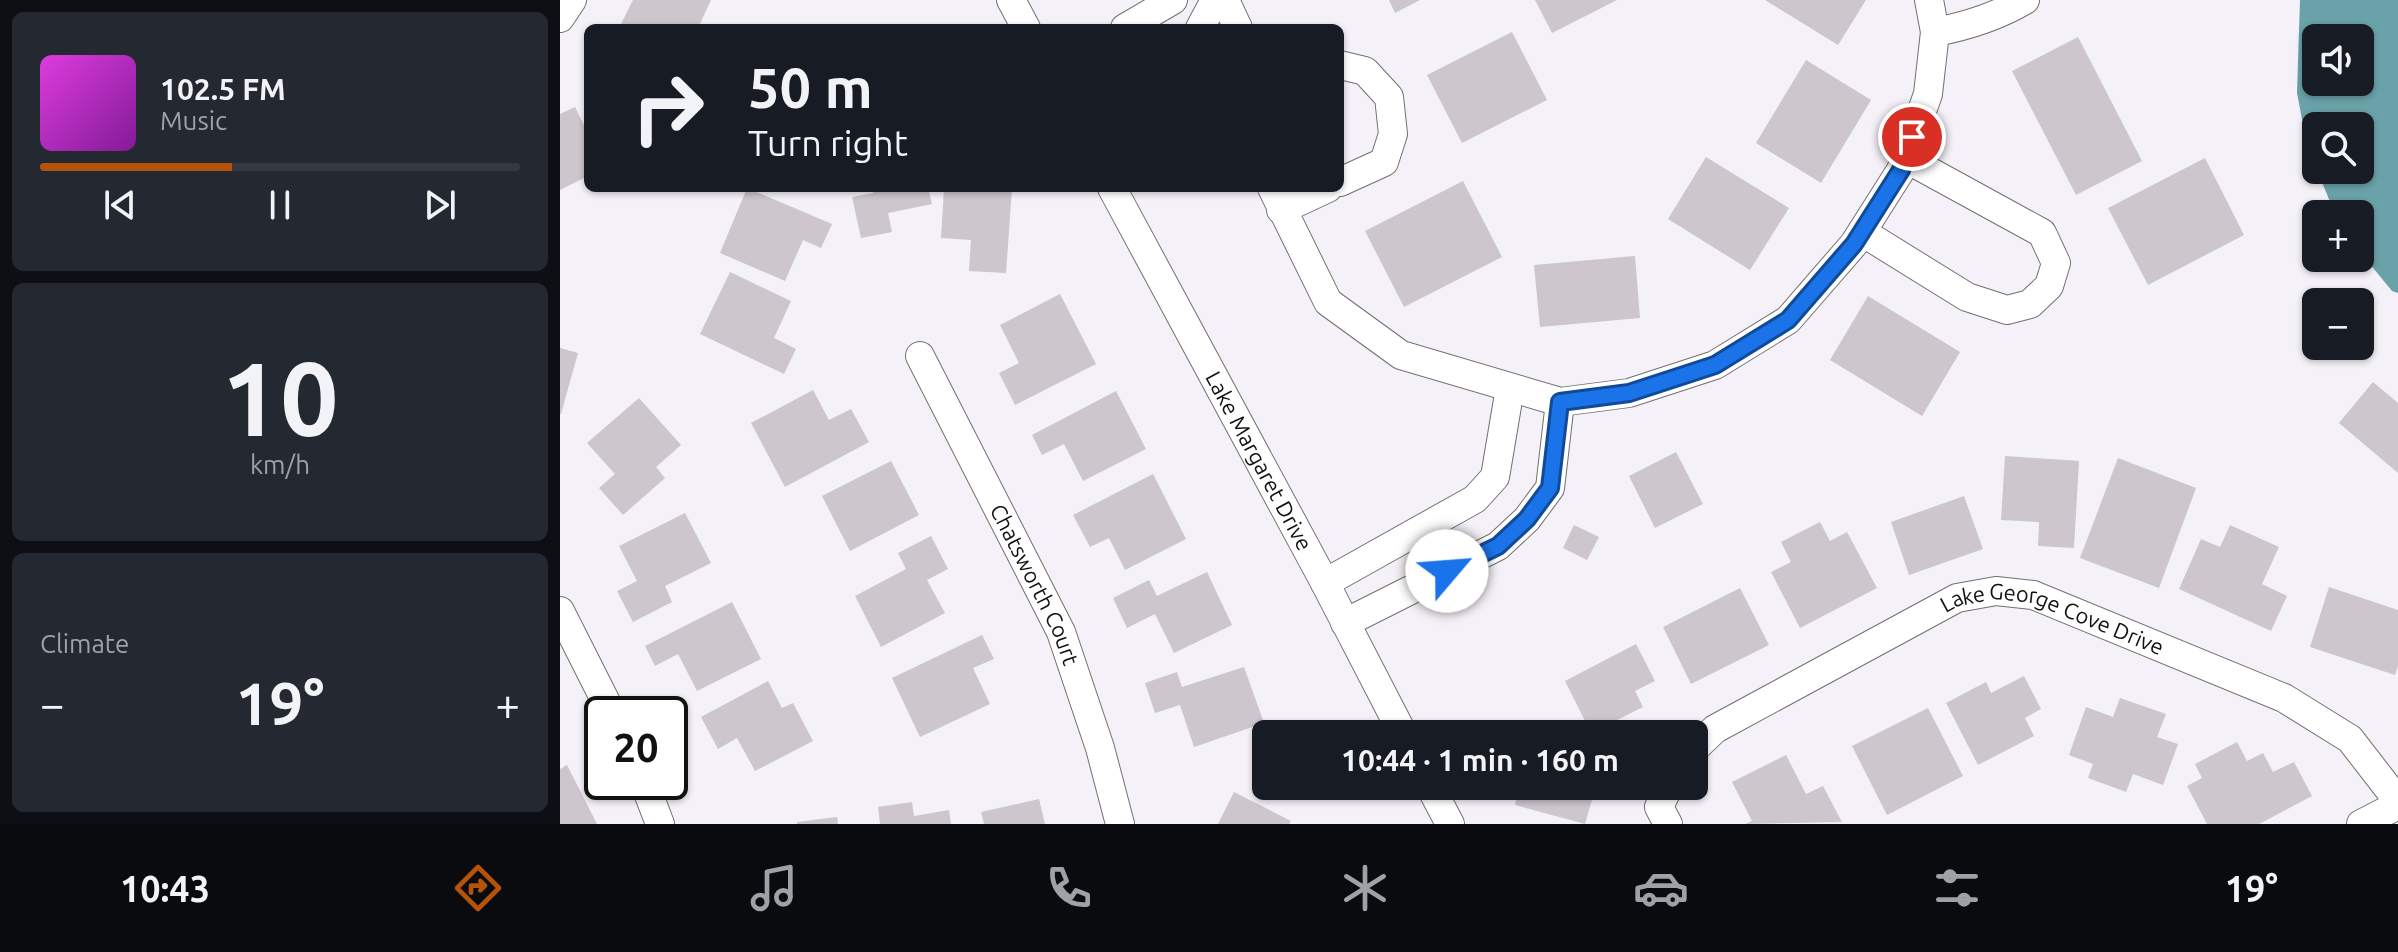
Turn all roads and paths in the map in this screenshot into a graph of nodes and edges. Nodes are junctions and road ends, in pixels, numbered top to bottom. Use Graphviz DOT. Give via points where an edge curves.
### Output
graph roads {
  1 [pos="572,0"];
  2 [pos="1011,0"];
  3 [pos="1173,0"];
  4 [pos="1215,0"];
  5 [pos="1225,0"];
  6 [pos="1929,0"];
  7 [pos="2025,0"];
  8 [pos="560,18"];
  9 [pos="1024,24"];
  10 [pos="1132,24"];
  11 [pos="1202,24"];
  12 [pos="1236,24"];
  13 [pos="1935,32"];
  14 [pos="1344,66"];
  15 [pos="1905,158"];
  16 [pos="1344,180"];
  17 [pos="1114,192"];
  18 [pos="1309,192"];
  19 [pos="1277,199"];
  20 [pos="1862,232"];
  21 [pos="920,356"];
  22 [pos="1510,388"];
  23 [pos="1560,402"];
  24 [pos="1325,583"];
  25 [pos="560,611"];
  26 [pos="1345,623"];
  27 [pos="603,696"];
  28 [pos="1396,720"];
  29 [pos="1708,736"];
  30 [pos="651,800"];
  31 [pos="1437,800"];
  32 [pos="1662,800"];
  33 [pos="2398,803"];
  34 [pos="660,824"];
  35 [pos="1120,824"];
  36 [pos="1450,824"];
  37 [pos="1668,824"];
  38 [pos="2361,824"];
  1 -- 8 [label="street"];
  2 -- 9 [label="street"];
  3 -- 10 [label="street"];
  4 -- 11 [label="street"];
  5 -- 12 [label="street"];
  6 -- 13 [label="street"];
  7 -- 13 [label="street" via="1970,26"];
  13 -- 15 [label="street" via="1928,94"];
  14 -- 16 [label="street" via="1365,71 1389,97 1393,134 1384,162"];
  15 -- 20 [label="street"];
  15 -- 20 [label="street" via="2042,233 2056,263 2049,286 2030,304 2007,310 1967,297"];
  17 -- 24 [label="street, Lake Margaret Drive"];
  18 -- 19 [label="street"];
  19 -- 22 [label="street" via="1328,302 1401,355"];
  20 -- 23 [label="street" via="1788,320 1715,365 1629,393"];
  21 -- 35 [label="street, Chatsworth Court" via="1061,632"];
  22 -- 23 [label="street"];
  22 -- 24 [label="street" via="1495,477 1475,499"];
  23 -- 26 [label="street" via="1550,488 1527,519 1498,546"];
  24 -- 26 [label="street, Lake Margaret Drive"];
  25 -- 27 [label="street"];
  26 -- 28 [label="street, Lake Margaret Drive"];
  29 -- 33 [label="street, Lake George Cove Drive" via="1957,598 1996,591 2033,595 2284,698 2350,739"];
  30 -- 34 [label="street"];
  31 -- 36 [label="street"];
  32 -- 37 [label="street" via="1659,807"];
  33 -- 38 [label="street, Lake George Cove Drive"];
}
